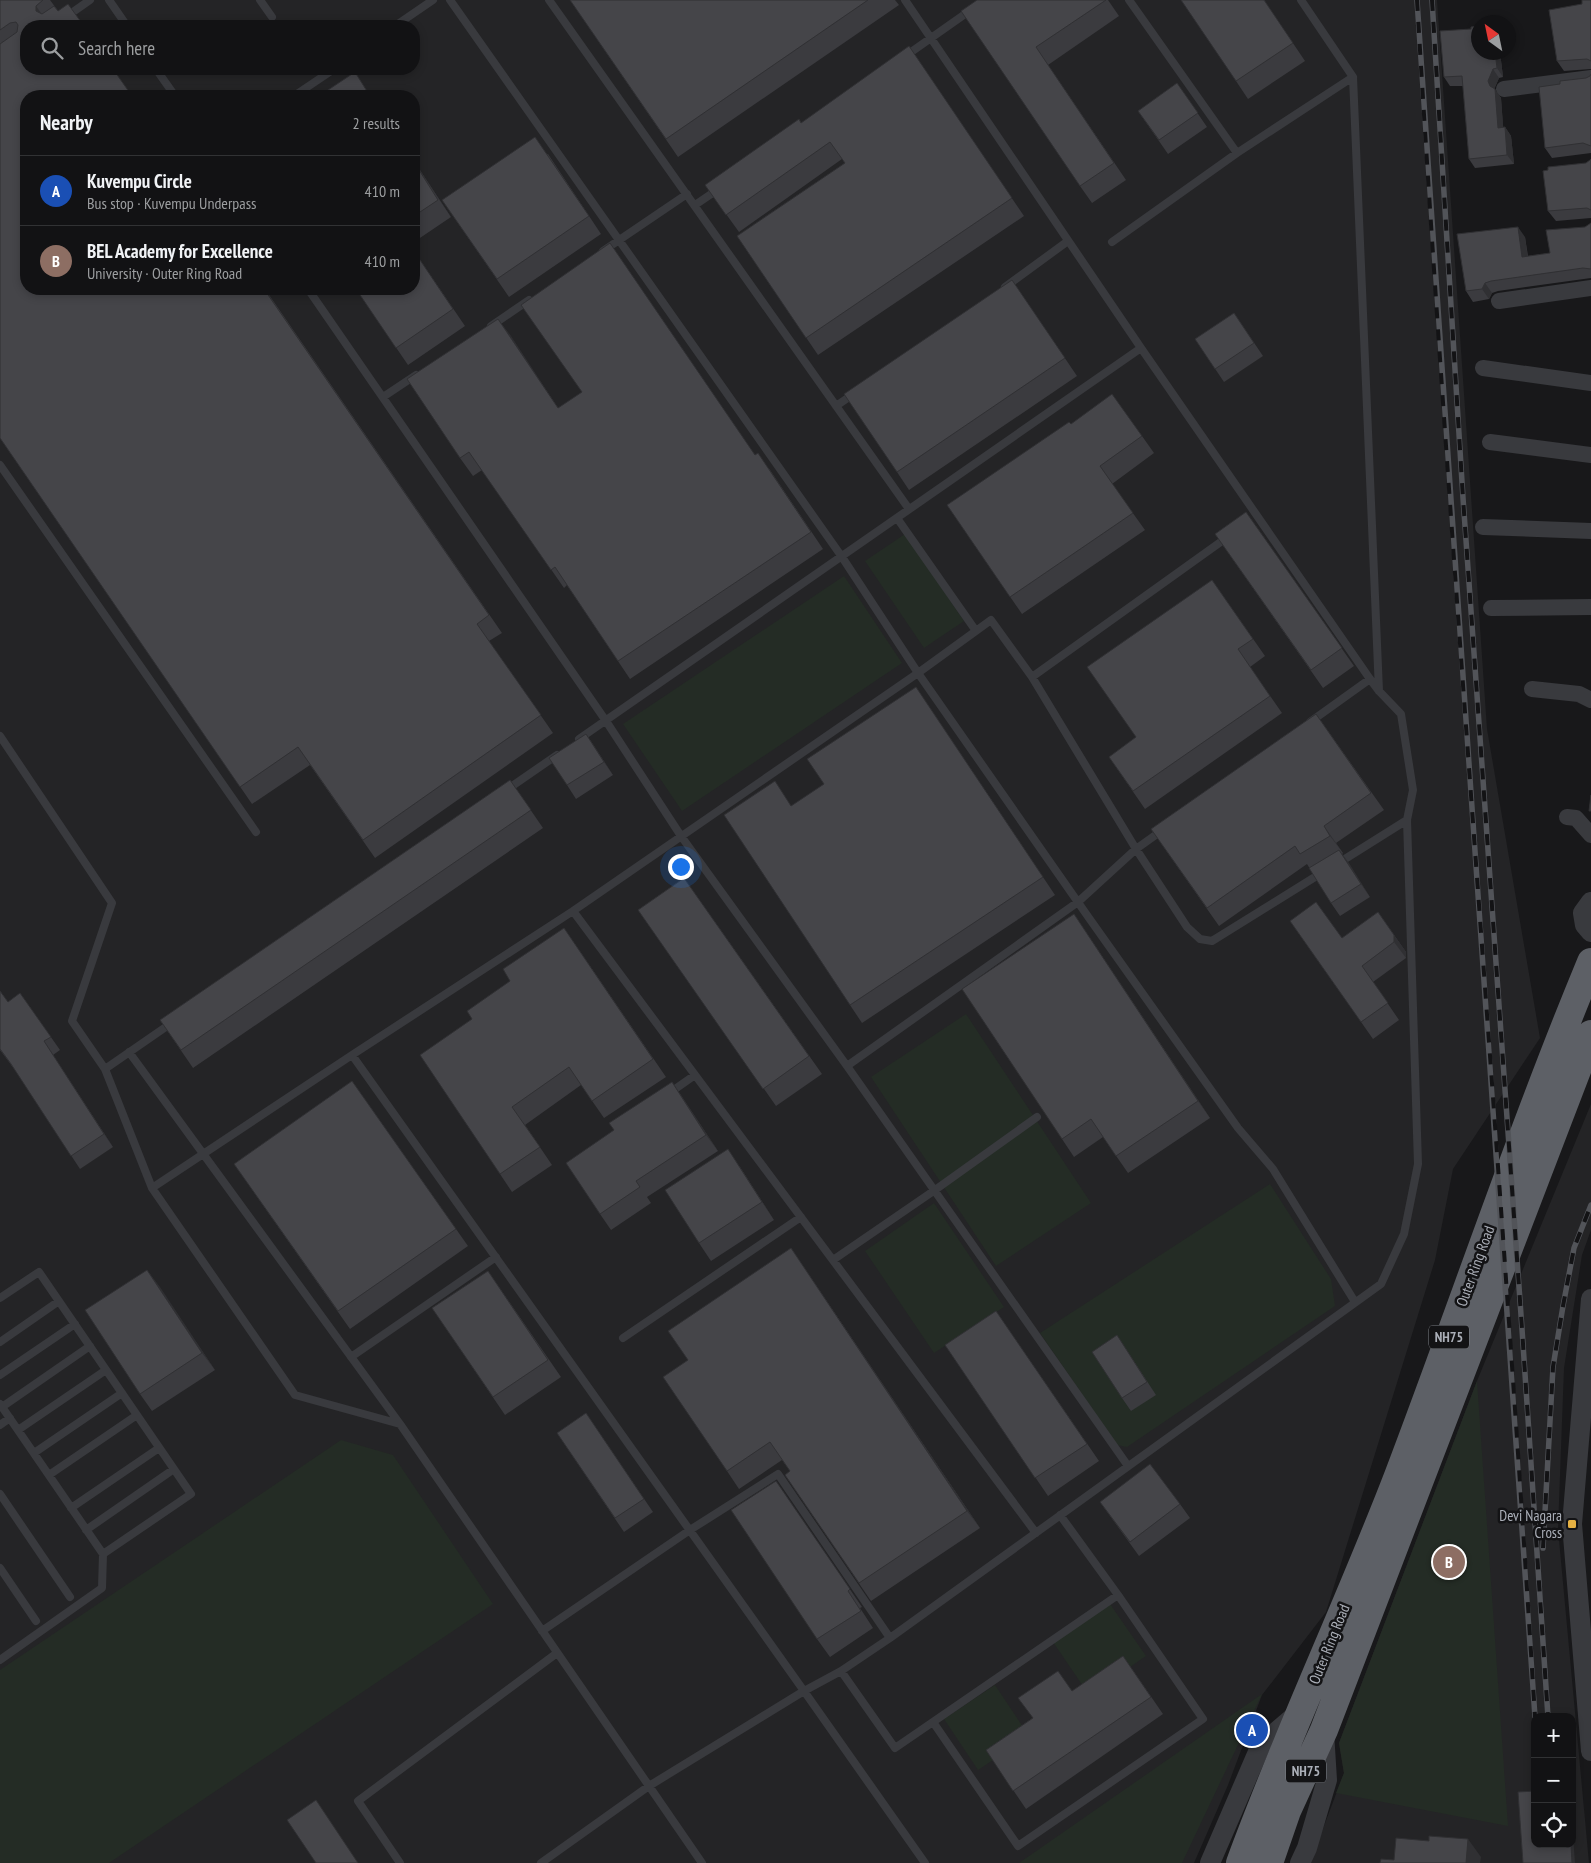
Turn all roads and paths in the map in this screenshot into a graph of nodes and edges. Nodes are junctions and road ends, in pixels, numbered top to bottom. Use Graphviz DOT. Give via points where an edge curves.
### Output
graph roads {
  1 [pos="90,0"];
  2 [pos="109,0"];
  3 [pos="260,0"];
  4 [pos="433,0"];
  5 [pos="450,0"];
  6 [pos="550,0"];
  7 [pos="905,0"];
  8 [pos="985,0"];
  9 [pos="1129,0"];
  10 [pos="1301,0"];
  11 [pos="272,18"];
  12 [pos="62,20"];
  13 [pos="123,20"];
  14 [pos="404,20"];
  15 [pos="931,38"];
  16 [pos="898,61"];
  17 [pos="160,75"];
  18 [pos="325,75"];
  19 [pos="1354,77"];
  20 [pos="1591,78"];
  21 [pos="1504,88"];
  22 [pos="171,90"];
  23 [pos="303,90"];
  24 [pos="1238,153"];
  25 [pos="727,182"];
  26 [pos="686,194"];
  27 [pos="695,206"];
  28 [pos="619,240"];
  29 [pos="1068,241"];
  30 [pos="1112,242"];
  31 [pos="595,257"];
  32 [pos="1591,288"];
  33 [pos="996,292"];
  34 [pos="538,294"];
  35 [pos="312,295"];
  36 [pos="1499,301"];
  37 [pos="480,332"];
  38 [pos="1141,348"];
  39 [pos="1483,368"];
  40 [pos="424,370"];
  41 [pos="1591,383"];
  42 [pos="860,389"];
  43 [pos="383,397"];
  44 [pos="836,406"];
  45 [pos="1490,442"];
  46 [pos="1591,455"];
  47 [pos="0,465"];
  48 [pos="909,509"];
  49 [pos="1257,516"];
  50 [pos="897,518"];
  51 [pos="1249,522"];
  52 [pos="1483,527"];
  53 [pos="1591,532"];
  54 [pos="1233,534"];
  55 [pos="842,557"];
  56 [pos="1591,607"];
  57 [pos="1491,608"];
  58 [pos="976,631"];
  59 [pos="918,673"];
  60 [pos="1032,678"];
  61 [pos="1370,679"];
  62 [pos="1532,689"];
  63 [pos="1379,691"];
  64 [pos="1591,700"];
  65 [pos="606,721"];
  66 [pos="1306,726"];
  67 [pos="0,736"];
  68 [pos="573,743"];
  69 [pos="565,749"];
  70 [pos="500,794"];
  71 [pos="1567,817"];
  72 [pos="1407,820"];
  73 [pos="1168,825"];
  74 [pos="256,832"];
  75 [pos="1591,834"];
  76 [pos="681,836"];
  77 [pos="1136,849"];
  78 [pos="1078,902"];
  79 [pos="1591,902"];
  80 [pos="573,911"];
  81 [pos="1588,928"];
  82 [pos="1591,962"];
  83 [pos="176,1020"];
  84 [pos="1591,1034"];
  85 [pos="129,1052"];
  86 [pos="352,1055"];
  87 [pos="848,1066"];
  88 [pos="105,1069"];
  89 [pos="695,1075"];
  90 [pos="664,1096"];
  91 [pos="1037,1117"];
  92 [pos="203,1154"];
  93 [pos="152,1188"];
  94 [pos="935,1190"];
  95 [pos="801,1217"];
  96 [pos="496,1257"];
  97 [pos="833,1260"];
  98 [pos="0,1298"];
  99 [pos="1591,1299"];
  100 [pos="59,1301"];
  101 [pos="1355,1302"];
  102 [pos="75,1324"];
  103 [pos="623,1338"];
  104 [pos="0,1342"];
  105 [pos="90,1346"];
  106 [pos="351,1357"];
  107 [pos="1589,1358"];
  108 [pos="106,1370"];
  109 [pos="0,1375"];
  110 [pos="122,1392"];
  111 [pos="1,1405"];
  112 [pos="137,1415"];
  113 [pos="10,1418"];
  114 [pos="400,1424"];
  115 [pos="0,1426"];
  116 [pos="18,1430"];
  117 [pos="159,1448"];
  118 [pos="34,1453"];
  119 [pos="1128,1466"];
  120 [pos="174,1469"];
  121 [pos="49,1475"];
  122 [pos="0,1494"];
  123 [pos="71,1508"];
  124 [pos="1060,1515"];
  125 [pos="86,1530"];
  126 [pos="690,1530"];
  127 [pos="1036,1533"];
  128 [pos="103,1554"];
  129 [pos="0,1568"];
  130 [pos="1118,1595"];
  131 [pos="70,1597"];
  132 [pos="36,1621"];
  133 [pos="542,1631"];
  134 [pos="890,1638"];
  135 [pos="1587,1647"];
  136 [pos="557,1653"];
  137 [pos="0,1660"];
  138 [pos="841,1672"];
  139 [pos="804,1691"];
  140 [pos="1302,1710"];
  141 [pos="933,1722"];
  142 [pos="1324,1730"];
  143 [pos="1591,1751"];
  144 [pos="649,1786"];
  145 [pos="400,1863"];
  146 [pos="541,1863"];
  147 [pos="702,1863"];
  148 [pos="925,1863"];
  149 [pos="1210,1863"];
  150 [pos="1240,1863"];
  151 [pos="1268,1863"];
  152 [pos="1300,1863"];
  1 -- 12 [label="lane"];
  2 -- 13 [label="lane"];
  3 -- 11 [label="lane"];
  4 -- 14 [label="lane"];
  5 -- 28 [label="lane"];
  6 -- 26 [label="lane"];
  7 -- 15 [label="lane"];
  8 -- 15 [label="lane"];
  9 -- 24 [label="lane"];
  10 -- 19 [label="lane"];
  15 -- 16 [label="lane"];
  15 -- 29 [label="lane"];
  17 -- 22 [label="lane"];
  18 -- 23 [label="lane"];
  19 -- 24 [label="lane"];
  19 -- 63 [label="lane"];
  20 -- 21 [label="street"];
  24 -- 30 [label="lane"];
  25 -- 27 [label="lane"];
  26 -- 27 [label="lane"];
  26 -- 28 [label="lane"];
  27 -- 44 [label="lane"];
  28 -- 31 [label="lane"];
  28 -- 55 [label="lane"];
  29 -- 33 [label="lane"];
  29 -- 38 [label="lane"];
  32 -- 36 [label="street"];
  34 -- 37 [label="lane"];
  35 -- 43 [label="lane"];
  38 -- 48 [label="lane"];
  38 -- 49 [label="lane"];
  39 -- 41 [label="street"];
  40 -- 43 [label="lane"];
  42 -- 44 [label="lane"];
  43 -- 65 [label="lane"];
  44 -- 48 [label="lane"];
  45 -- 46 [label="street"];
  47 -- 74 [label="lane"];
  48 -- 50 [label="lane"];
  49 -- 51 [label="lane"];
  49 -- 61 [label="lane"];
  50 -- 55 [label="lane"];
  50 -- 58 [label="lane"];
  52 -- 53 [label="street"];
  54 -- 60 [label="lane"];
  55 -- 59 [label="lane"];
  55 -- 65 [label="lane"];
  56 -- 57 [label="street"];
  58 -- 59 [label="lane"];
  58 -- 60 [label="lane" via="991,620"];
  59 -- 76 [label="lane"];
  59 -- 78 [label="lane"];
  60 -- 77 [label="lane"];
  61 -- 63 [label="lane"];
  61 -- 66 [label="lane"];
  62 -- 64 [label="street" via="1579,694"];
  63 -- 72 [label="lane" via="1401,714 1413,790"];
  65 -- 68 [label="lane"];
  65 -- 76 [label="lane"];
  67 -- 88 [label="lane" via="112,903 72,1021"];
  69 -- 70 [label="lane"];
  71 -- 75 [label="street" via="1576,818"];
  72 -- 77 [label="lane" via="1212,941 1200,939 1187,927"];
  72 -- 101 [label="lane" via="1418,1164 1404,1234 1381,1284"];
  73 -- 77 [label="lane"];
  76 -- 80 [label="lane"];
  76 -- 87 [label="lane"];
  77 -- 78 [label="lane"];
  78 -- 87 [label="lane"];
  78 -- 101 [label="lane" via="1238,1128 1273,1169"];
  79 -- 81 [label="street" via="1583,913"];
  80 -- 86 [label="lane"];
  80 -- 89 [label="lane"];
  82 -- 140 [label="highway, Outer Ring Road / NH75" via="1560,1035 1397,1478"];
  83 -- 85 [label="lane"];
  84 -- 142 [label="highway, Outer Ring Road / NH75"];
  85 -- 88 [label="lane"];
  85 -- 92 [label="lane"];
  86 -- 92 [label="lane"];
  86 -- 96 [label="lane"];
  87 -- 94 [label="lane"];
  88 -- 93 [label="lane"];
  89 -- 90 [label="lane"];
  89 -- 95 [label="lane"];
  91 -- 94 [label="lane"];
  92 -- 93 [label="lane"];
  92 -- 106 [label="lane"];
  93 -- 114 [label="lane" via="295,1395"];
  94 -- 97 [label="lane"];
  94 -- 119 [label="lane"];
  95 -- 97 [label="lane"];
  95 -- 103 [label="lane"];
  96 -- 106 [label="lane"];
  96 -- 126 [label="lane"];
  97 -- 127 [label="lane"];
  98 -- 100 [label="lane" via="39,1272"];
  99 -- 107 [label="street"];
  100 -- 102 [label="lane"];
  100 -- 104 [label="lane"];
  101 -- 119 [label="lane"];
  102 -- 105 [label="lane"];
  102 -- 109 [label="lane"];
  105 -- 108 [label="lane"];
  105 -- 111 [label="lane"];
  106 -- 114 [label="lane"];
  107 -- 135 [label="street" via="1572,1524"];
  108 -- 110 [label="lane"];
  108 -- 116 [label="lane"];
  110 -- 112 [label="lane"];
  110 -- 118 [label="lane"];
  111 -- 113 [label="lane"];
  112 -- 117 [label="lane"];
  112 -- 121 [label="lane"];
  113 -- 115 [label="lane"];
  113 -- 116 [label="lane"];
  114 -- 133 [label="lane"];
  116 -- 118 [label="lane"];
  117 -- 120 [label="lane"];
  117 -- 123 [label="lane"];
  118 -- 121 [label="lane"];
  119 -- 124 [label="lane"];
  120 -- 125 [label="lane"];
  120 -- 128 [label="lane" via="191,1494"];
  121 -- 123 [label="lane"];
  122 -- 131 [label="lane"];
  123 -- 125 [label="lane"];
  124 -- 127 [label="lane"];
  124 -- 130 [label="lane"];
  125 -- 128 [label="lane"];
  126 -- 133 [label="lane"];
  126 -- 134 [label="lane" via="778,1474"];
  126 -- 139 [label="lane"];
  127 -- 134 [label="lane"];
  128 -- 137 [label="lane" via="102,1588"];
  129 -- 132 [label="lane"];
  130 -- 141 [label="lane"];
  130 -- 141 [label="lane" via="1203,1719 1018,1846"];
  133 -- 136 [label="lane"];
  134 -- 138 [label="lane"];
  135 -- 143 [label="street"];
  136 -- 144 [label="lane"];
  136 -- 145 [label="lane" via="358,1801"];
  138 -- 139 [label="lane"];
  138 -- 141 [label="lane" via="895,1748"];
  139 -- 144 [label="lane"];
  139 -- 148 [label="lane"];
  140 -- 149 [label="street" via="1261,1746"];
  140 -- 150 [label="highway, NH75"];
  142 -- 151 [label="highway, NH75" via="1287,1811"];
  142 -- 152 [label="street" via="1327,1780"];
  144 -- 146 [label="lane"];
  144 -- 147 [label="lane"];
}
